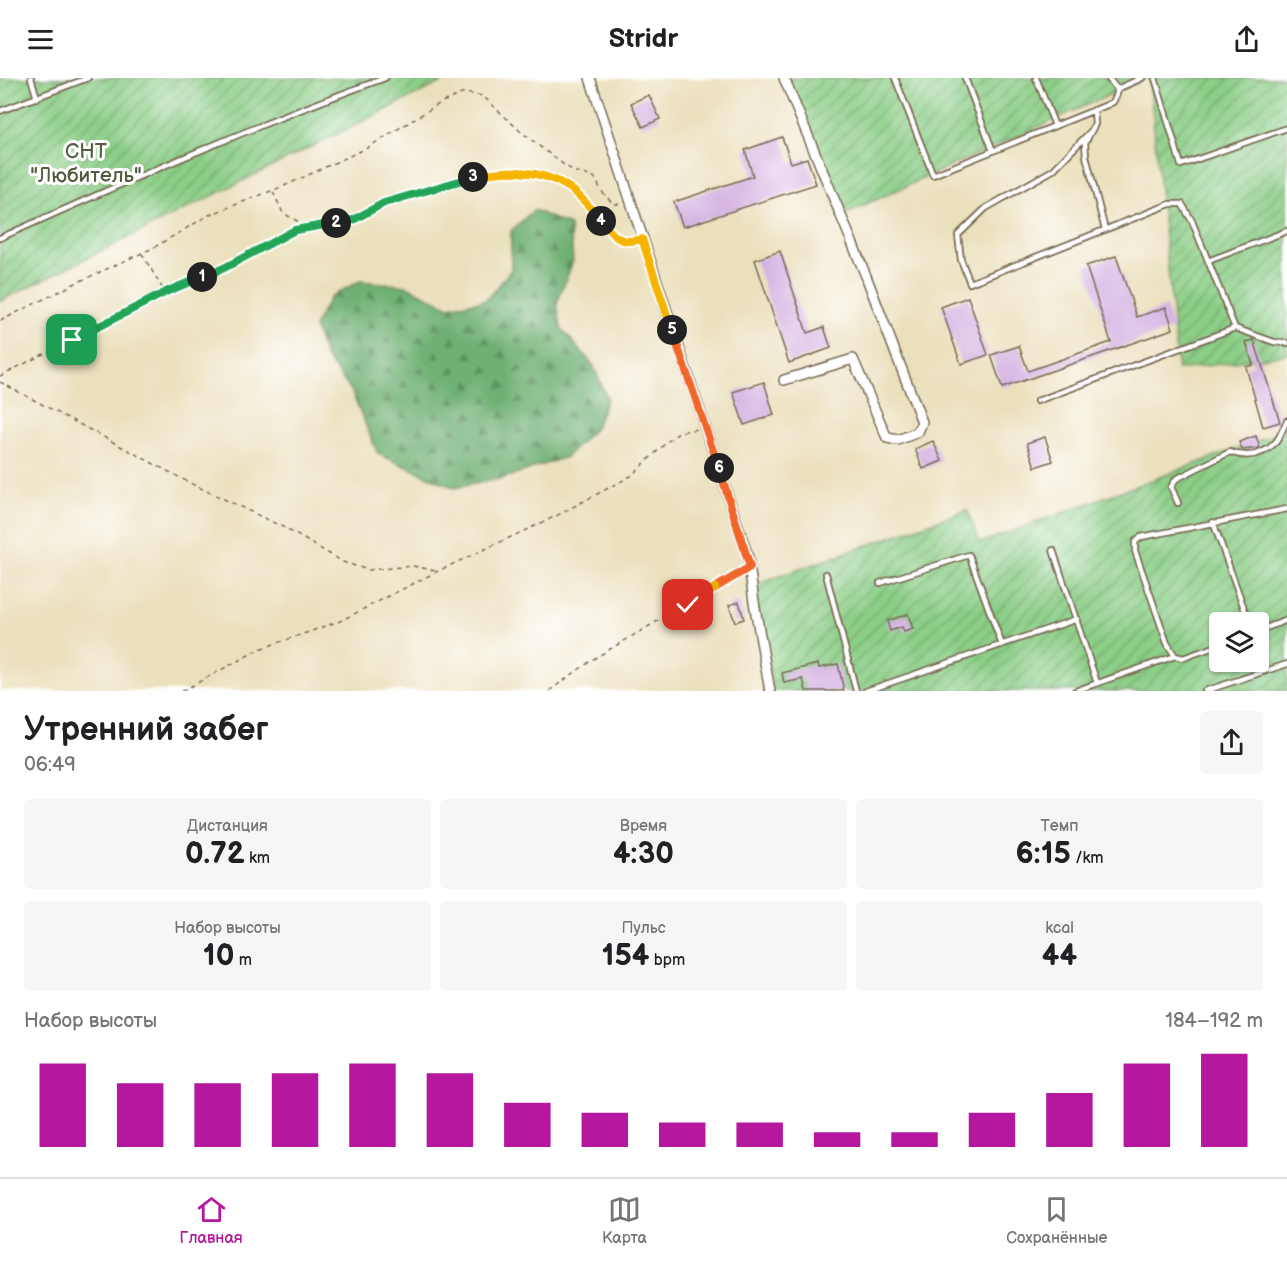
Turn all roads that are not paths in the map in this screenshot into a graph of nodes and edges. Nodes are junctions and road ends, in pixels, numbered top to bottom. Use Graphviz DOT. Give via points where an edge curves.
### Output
graph roads {
  1 [pos="31,78"];
  2 [pos="88,78"];
  3 [pos="385,78"];
  4 [pos="590,78"];
  5 [pos="784,78"];
  6 [pos="895,78"];
  7 [pos="965,78"];
  8 [pos="1036,78"];
  9 [pos="1108,78"];
  10 [pos="1142,78"];
  11 [pos="1155,78"];
  12 [pos="1117,89"];
  13 [pos="37,98"];
  14 [pos="0,111"];
  15 [pos="1094,111"];
  16 [pos="1055,126"];
  17 [pos="1287,128"];
  18 [pos="1091,131"];
  19 [pos="993,151"];
  20 [pos="1105,230"];
  21 [pos="1287,231"];
  22 [pos="0,238"];
  23 [pos="1208,261"];
  24 [pos="1235,328"];
  25 [pos="1287,343"];
  26 [pos="784,380"];
  27 [pos="1037,401"];
  28 [pos="1287,421"];
  29 [pos="1178,503"];
  30 [pos="1287,509"];
  31 [pos="1213,522"];
  32 [pos="1053,550"];
  33 [pos="826,574"];
  34 [pos="880,583"];
  35 [pos="1245,612"];
  36 [pos="1077,619"];
  37 [pos="1287,621"];
  38 [pos="1269,627"];
  39 [pos="1002,645"];
  40 [pos="1209,649"];
  41 [pos="1175,656"];
  42 [pos="1287,664"];
  43 [pos="1098,683"];
  44 [pos="770,691"];
  45 [pos="856,691"];
  46 [pos="866,691"];
  47 [pos="1075,691"];
  48 [pos="1205,691"];
  1 -- 13 [label="lane"];
  2 -- 13 [label="lane"];
  3 -- 22 [label="lane" via="218,143"];
  4 -- 44 [label="street" via="750,567"];
  5 -- 26 [label="street" via="922,422 918,432 898,440 887,438 852,359"];
  6 -- 19 [label="lane" via="933,175"];
  7 -- 19 [label="lane"];
  8 -- 16 [label="lane"];
  9 -- 12 [label="lane"];
  10 -- 12 [label="lane"];
  11 -- 17 [label="lane" via="1181,165"];
  12 -- 15 [label="lane" via="1113,102"];
  13 -- 14 [label="lane"];
  15 -- 16 [label="lane"];
  15 -- 18 [label="lane"];
  16 -- 19 [label="lane"];
  18 -- 20 [label="lane" via="1085,143 1086,156"];
  18 -- 20 [label="lane" via="1053,170 986,208 958,235 961,260 970,283"];
  20 -- 23 [label="lane" via="1170,204 1182,204"];
  21 -- 23 [label="lane"];
  23 -- 24 [label="lane"];
  24 -- 25 [label="lane"];
  24 -- 27 [label="lane"];
  28 -- 29 [label="lane" via="1275,443 1256,454 1242,456 1230,452 1176,479 1171,487"];
  30 -- 31 [label="lane"];
  31 -- 35 [label="lane"];
  31 -- 41 [label="lane" via="1141,537 1135,542 1167,643"];
  32 -- 36 [label="lane"];
  33 -- 45 [label="lane"];
  34 -- 39 [label="lane" via="969,555"];
  36 -- 39 [label="lane"];
  36 -- 43 [label="lane"];
  37 -- 38 [label="lane"];
  39 -- 46 [label="lane"];
  40 -- 41 [label="lane"];
  41 -- 43 [label="lane"];
  42 -- 48 [label="lane"];
  43 -- 47 [label="lane"];
}
